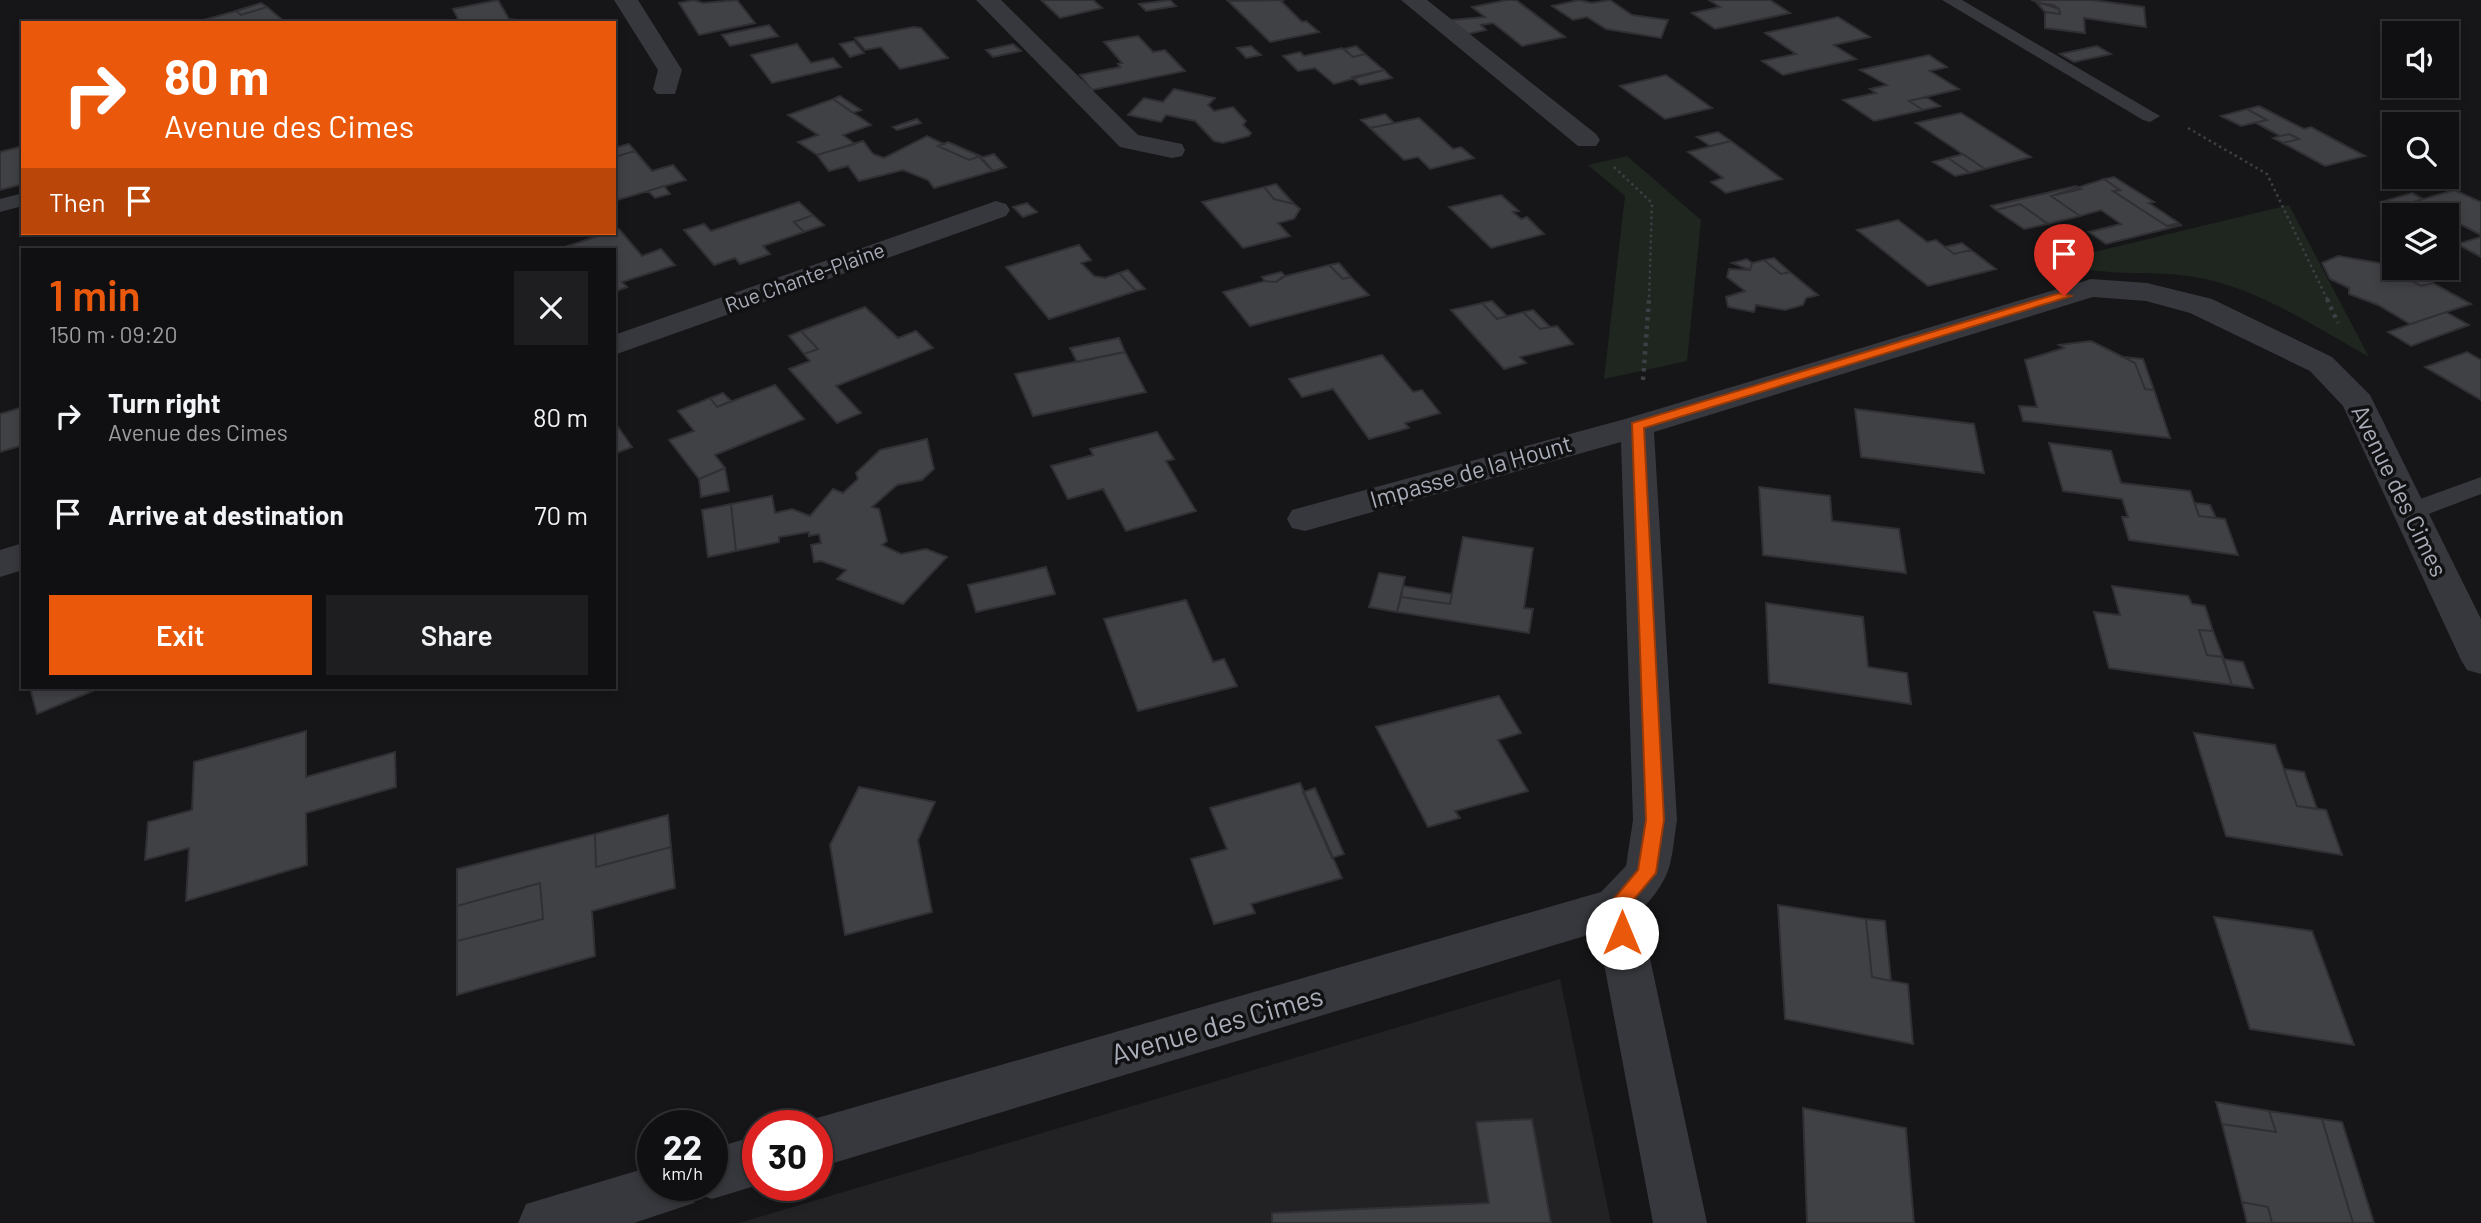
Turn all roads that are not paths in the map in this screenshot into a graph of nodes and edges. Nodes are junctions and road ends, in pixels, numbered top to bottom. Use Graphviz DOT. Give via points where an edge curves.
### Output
graph roads {
  1 [pos="626,0"];
  2 [pos="988,0"];
  3 [pos="1413,0"];
  4 [pos="1950,0"];
  5 [pos="666,89"];
  6 [pos="2150,116"];
  7 [pos="1587,140"];
  8 [pos="1172,150"];
  9 [pos="21,200"];
  10 [pos="0,206"];
  11 [pos="996,210"];
  12 [pos="616,345"];
  13 [pos="1637,426"];
  14 [pos="2481,485"];
  15 [pos="2410,512"];
  16 [pos="1305,519"];
  17 [pos="21,557"];
  18 [pos="0,564"];
  19 [pos="2481,660"];
  20 [pos="1616,907"];
  21 [pos="833,1138"];
  22 [pos="637,1196"];
  23 [pos="545,1223"];
  24 [pos="1680,1223"];
  1 -- 5 [label="street" via="670,70"];
  2 -- 8 [label="street" via="1129,141"];
  3 -- 7 [label="street"];
  4 -- 6 [label="lane"];
  9 -- 10 [label="lane"];
  11 -- 12 [label="street, Rue Chante-Plaine"];
  13 -- 15 [label="street, Avenue des Cimes" via="2091,288 2147,292 2201,306 2321,365 2358,402"];
  13 -- 16 [label="street, Impasse de la Hount"];
  13 -- 20 [label="street" via="1655,820 1647,873"];
  14 -- 15 [label="lane"];
  15 -- 19 [label="street, Avenue des Cimes"];
  17 -- 18 [label="street"];
  20 -- 21 [label="street, Avenue des Cimes"];
  20 -- 24 [label="street"];
  22 -- 23 [label="street"];
}
